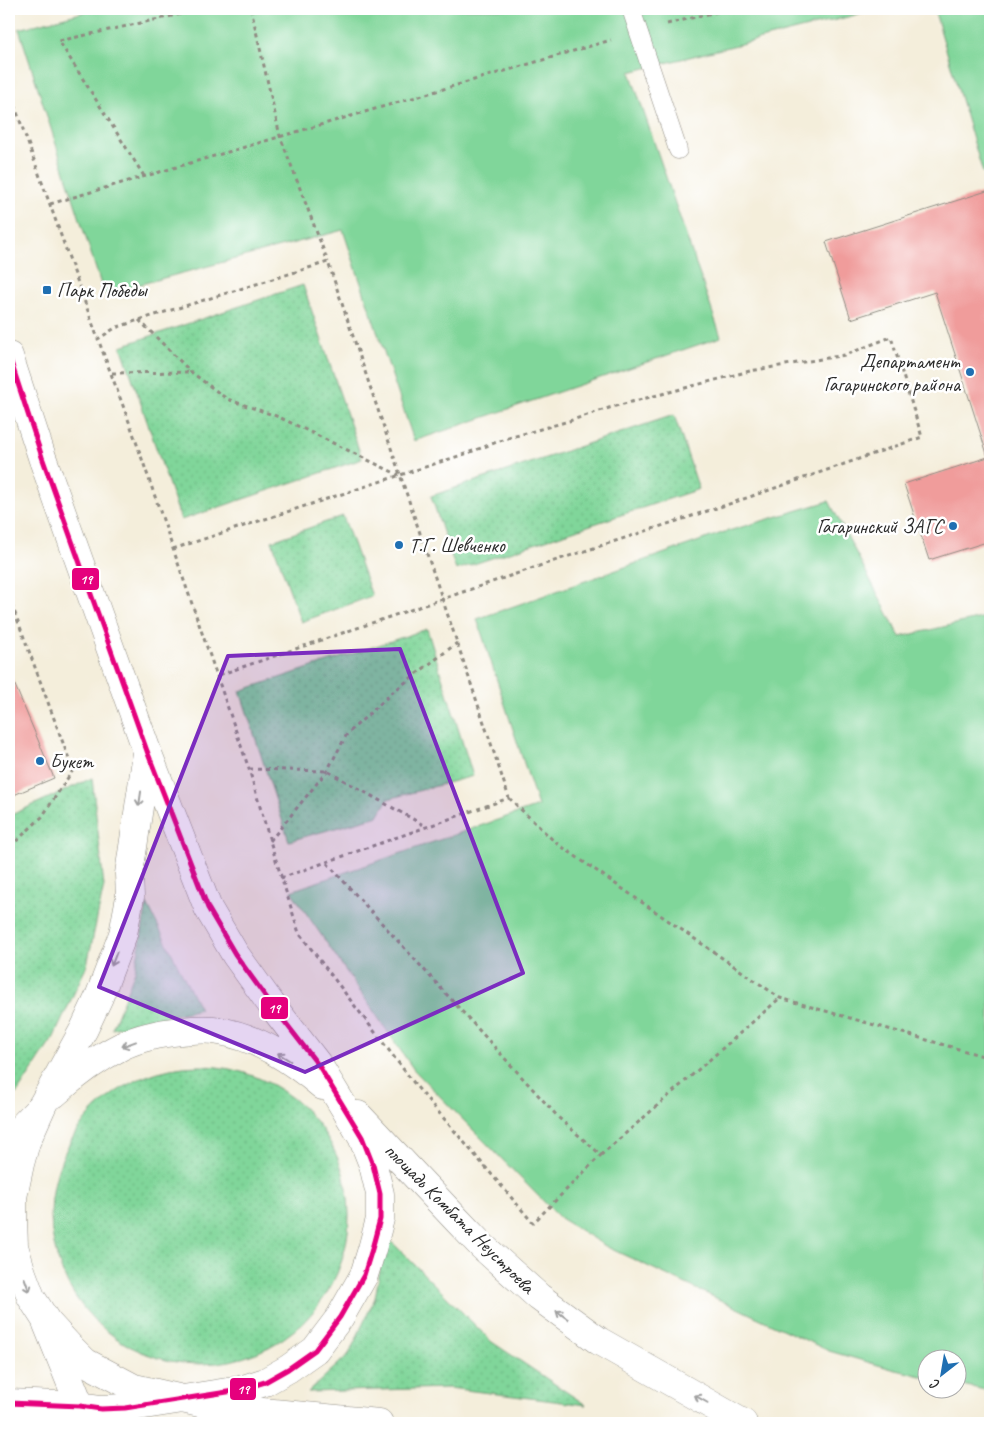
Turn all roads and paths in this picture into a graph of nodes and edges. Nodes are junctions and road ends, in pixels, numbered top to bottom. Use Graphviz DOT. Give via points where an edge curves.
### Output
graph roads {
  1 [pos="204,9"];
  2 [pos="251,9"];
  3 [pos="631,9"];
  4 [pos="729,9"];
  5 [pos="638,32"];
  6 [pos="9,90"];
  7 [pos="280,136"];
  8 [pos="678,150"];
  9 [pos="144,176"];
  10 [pos="50,204"];
  11 [pos="328,262"];
  12 [pos="139,320"];
  13 [pos="98,339"];
  14 [pos="9,356"];
  15 [pos="191,372"];
  16 [pos="112,374"];
  17 [pos="399,475"];
  18 [pos="173,549"];
  19 [pos="9,597"];
  20 [pos="443,600"];
  21 [pos="457,643"];
  22 [pos="216,676"];
  23 [pos="147,751"];
  24 [pos="249,769"];
  25 [pos="327,772"];
  26 [pos="509,798"];
  27 [pos="428,827"];
  28 [pos="270,841"];
  29 [pos="9,848"];
  30 [pos="328,862"];
  31 [pos="281,878"];
  32 [pos="780,998"];
  33 [pos="990,1018"];
  34 [pos="986,1056"];
  35 [pos="990,1058"];
  36 [pos="337,1097"];
  37 [pos="43,1104"];
  38 [pos="9,1140"];
  39 [pos="601,1155"];
  40 [pos="47,1322"];
  41 [pos="183,1399"];
  42 [pos="9,1403"];
  43 [pos="81,1415"];
  44 [pos="141,1423"];
  45 [pos="379,1423"];
  46 [pos="744,1423"];
  1 -- 9 [label="path" via="59,40"];
  2 -- 7 [label="path"];
  3 -- 5 [label="lane"];
  4 -- 5 [label="path"];
  5 -- 7 [label="path"];
  5 -- 8 [label="lane"];
  6 -- 10 [label="path"];
  7 -- 9 [label="path"];
  7 -- 11 [label="path"];
  9 -- 10 [label="path"];
  10 -- 13 [label="path"];
  11 -- 12 [label="path"];
  11 -- 17 [label="path"];
  12 -- 13 [label="path" via="115,328"];
  12 -- 15 [label="path"];
  13 -- 16 [label="path"];
  14 -- 23 [label="main road"];
  15 -- 16 [label="path"];
  15 -- 17 [label="path" via="227,399 279,417"];
  16 -- 18 [label="path"];
  17 -- 18 [label="path"];
  17 -- 20 [label="path"];
  17 -- 20 [label="path" via="612,407 750,371 845,355 891,337 922,437"];
  18 -- 22 [label="path"];
  19 -- 29 [label="path" via="73,770 42,817"];
  20 -- 21 [label="path"];
  20 -- 22 [label="path"];
  21 -- 25 [label="path" via="394,691 347,734"];
  21 -- 26 [label="path"];
  22 -- 24 [label="path"];
  23 -- 36 [label="main road, площадь Комбата Неустроева" via="208,908 235,954 319,1066"];
  23 -- 37 [label="main road, площадь Комбата Неустроева, one-way" via="123,934 84,1029"];
  24 -- 25 [label="path"];
  24 -- 28 [label="path"];
  25 -- 27 [label="path"];
  25 -- 28 [label="path"];
  26 -- 27 [label="path"];
  26 -- 32 [label="path" via="555,842"];
  27 -- 30 [label="path"];
  28 -- 31 [label="path"];
  30 -- 31 [label="path"];
  30 -- 39 [label="path" via="560,1119"];
  31 -- 39 [label="path" via="299,932 416,1087 533,1223"];
  32 -- 34 [label="path"];
  32 -- 39 [label="path"];
  33 -- 34 [label="path"];
  34 -- 35 [label="path"];
  36 -- 37 [label="main road, площадь Комбата Неустроева, one-way" via="312,1076 268,1048 218,1030 193,1030 164,1032 123,1045 82,1072"];
  36 -- 41 [label="main road, площадь Комбата Неустроева" via="362,1137 380,1194 380,1219 364,1275 340,1317 315,1350 295,1364 265,1382 240,1390"];
  46 -- 36 [label="main road, площадь Комбата Неустроева, one-way" via="599,1342 539,1297 476,1240 364,1120"];
  37 -- 38 [label="main road, площадь Комбата Неустроева"];
  37 -- 40 [label="main road, площадь Комбата Неустроева, one-way" via="26,1142 13,1197 13,1219 14,1246 22,1273 31,1297"];
  40 -- 41 [label="main road, площадь Комбата Неустроева" via="85,1362 134,1388"];
  40 -- 43 [label="main road, площадь Комбата Неустроева"];
  41 -- 43 [label="main road, площадь Комбата Неустроева" via="101,1409"];
  41 -- 44 [label="main road"];
  41 -- 45 [label="main road, площадь Комбата Неустроева" via="222,1408"];
  42 -- 43 [label="main road, площадь Комбата Неустроева"];
}
